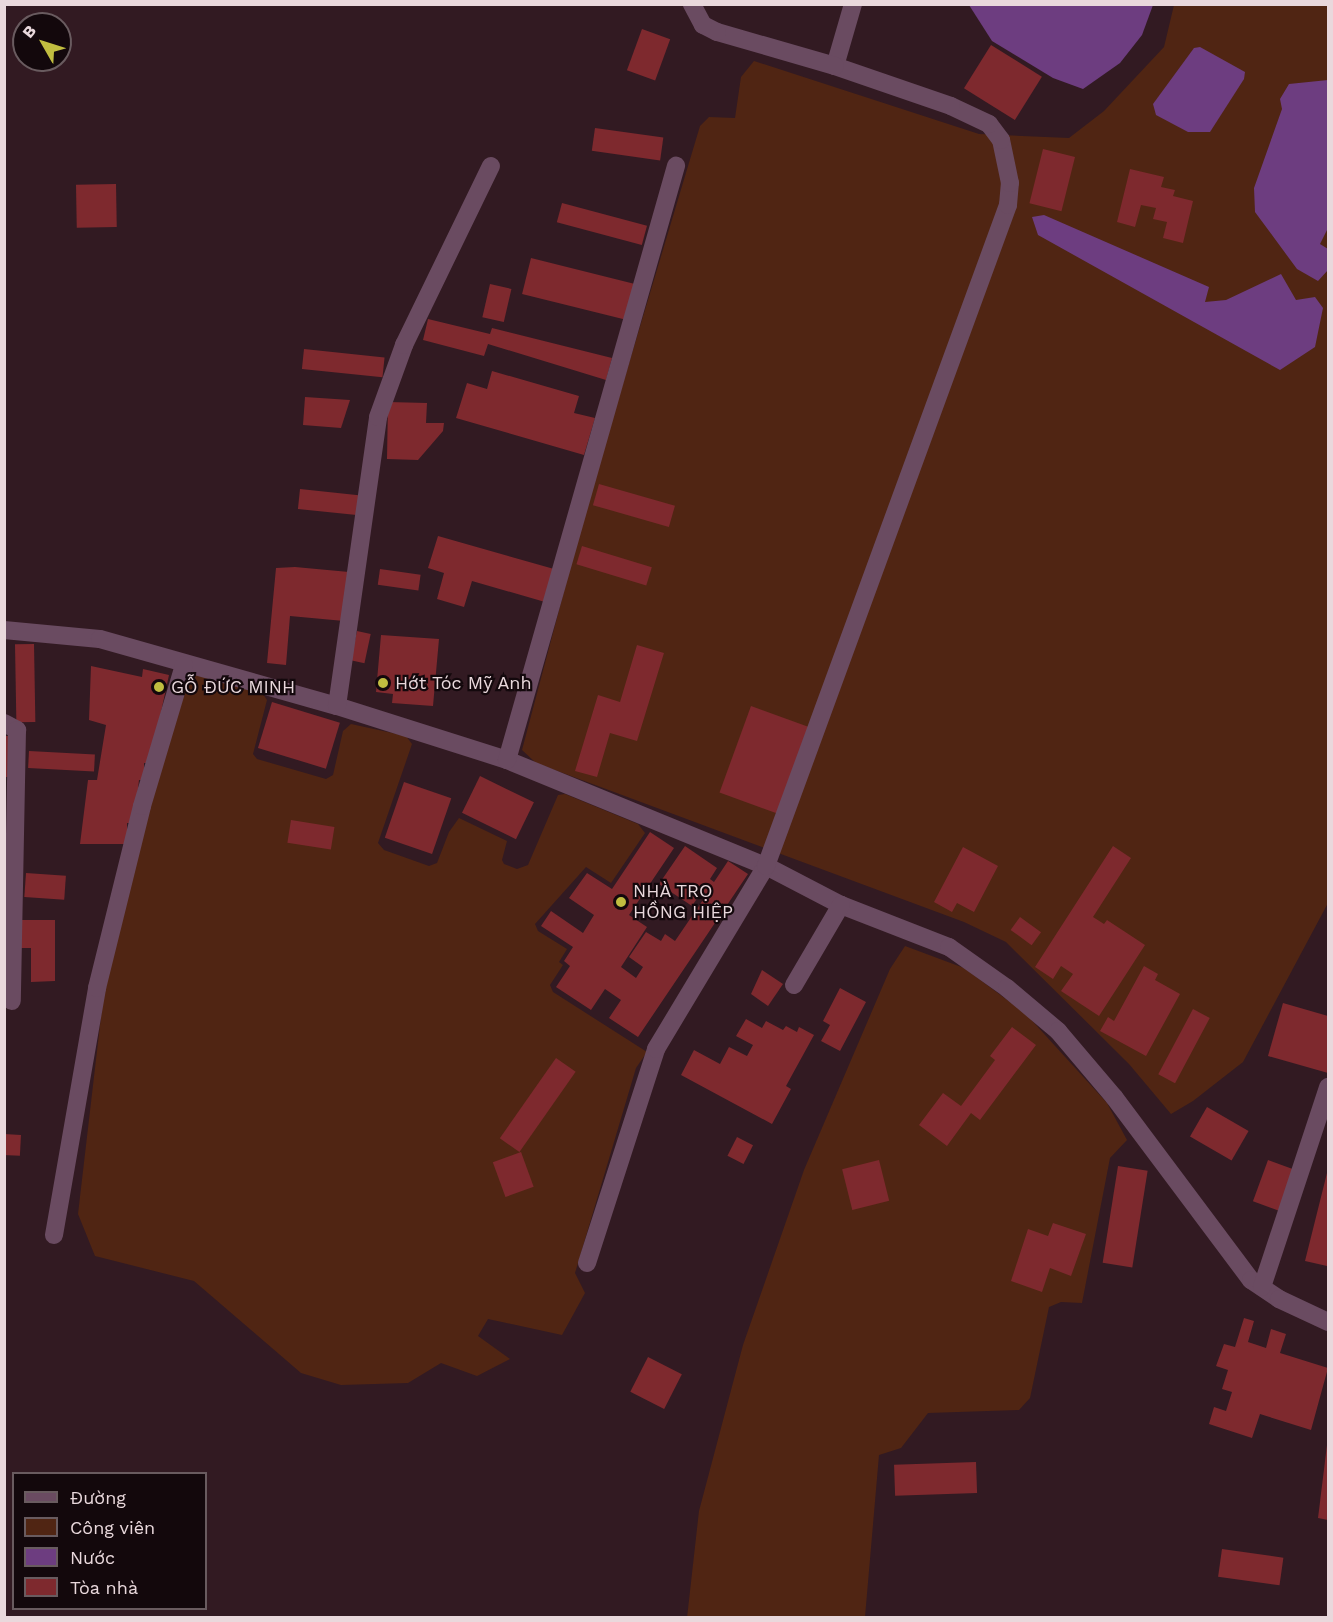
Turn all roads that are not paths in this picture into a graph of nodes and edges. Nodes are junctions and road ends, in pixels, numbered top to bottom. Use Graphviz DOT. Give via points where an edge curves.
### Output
graph roads {
  1 [pos="692,4"];
  2 [pos="854,4"];
  3 [pos="835,66"];
  4 [pos="491,166"];
  5 [pos="676,166"];
  6 [pos="4,630"];
  7 [pos="184,665"];
  8 [pos="337,706"];
  9 [pos="4,723"];
  10 [pos="507,760"];
  11 [pos="766,866"];
  12 [pos="841,905"];
  13 [pos="794,985"];
  14 [pos="12,1001"];
  15 [pos="1329,1087"];
  16 [pos="54,1235"];
  17 [pos="587,1263"];
  18 [pos="1262,1287"];
  19 [pos="1329,1322"];
  1 -- 3 [label="street" via="703,25 717,32"];
  2 -- 3 [label="street"];
  3 -- 11 [label="street" via="951,106 989,124 1001,140 1010,183 1008,205 883,537"];
  4 -- 8 [label="street" via="404,345 378,417"];
  5 -- 10 [label="street"];
  6 -- 7 [label="street" via="100,639"];
  7 -- 8 [label="street"];
  7 -- 16 [label="street" via="142,806 97,988"];
  8 -- 10 [label="street"];
  9 -- 14 [label="street" via="17,730"];
  10 -- 11 [label="street"];
  11 -- 12 [label="street"];
  11 -- 17 [label="street" via="656,1049"];
  12 -- 13 [label="street"];
  12 -- 18 [label="street" via="949,947 1044,1018 1114,1097 1232,1259"];
  15 -- 18 [label="street"];
  18 -- 19 [label="street"];
}
